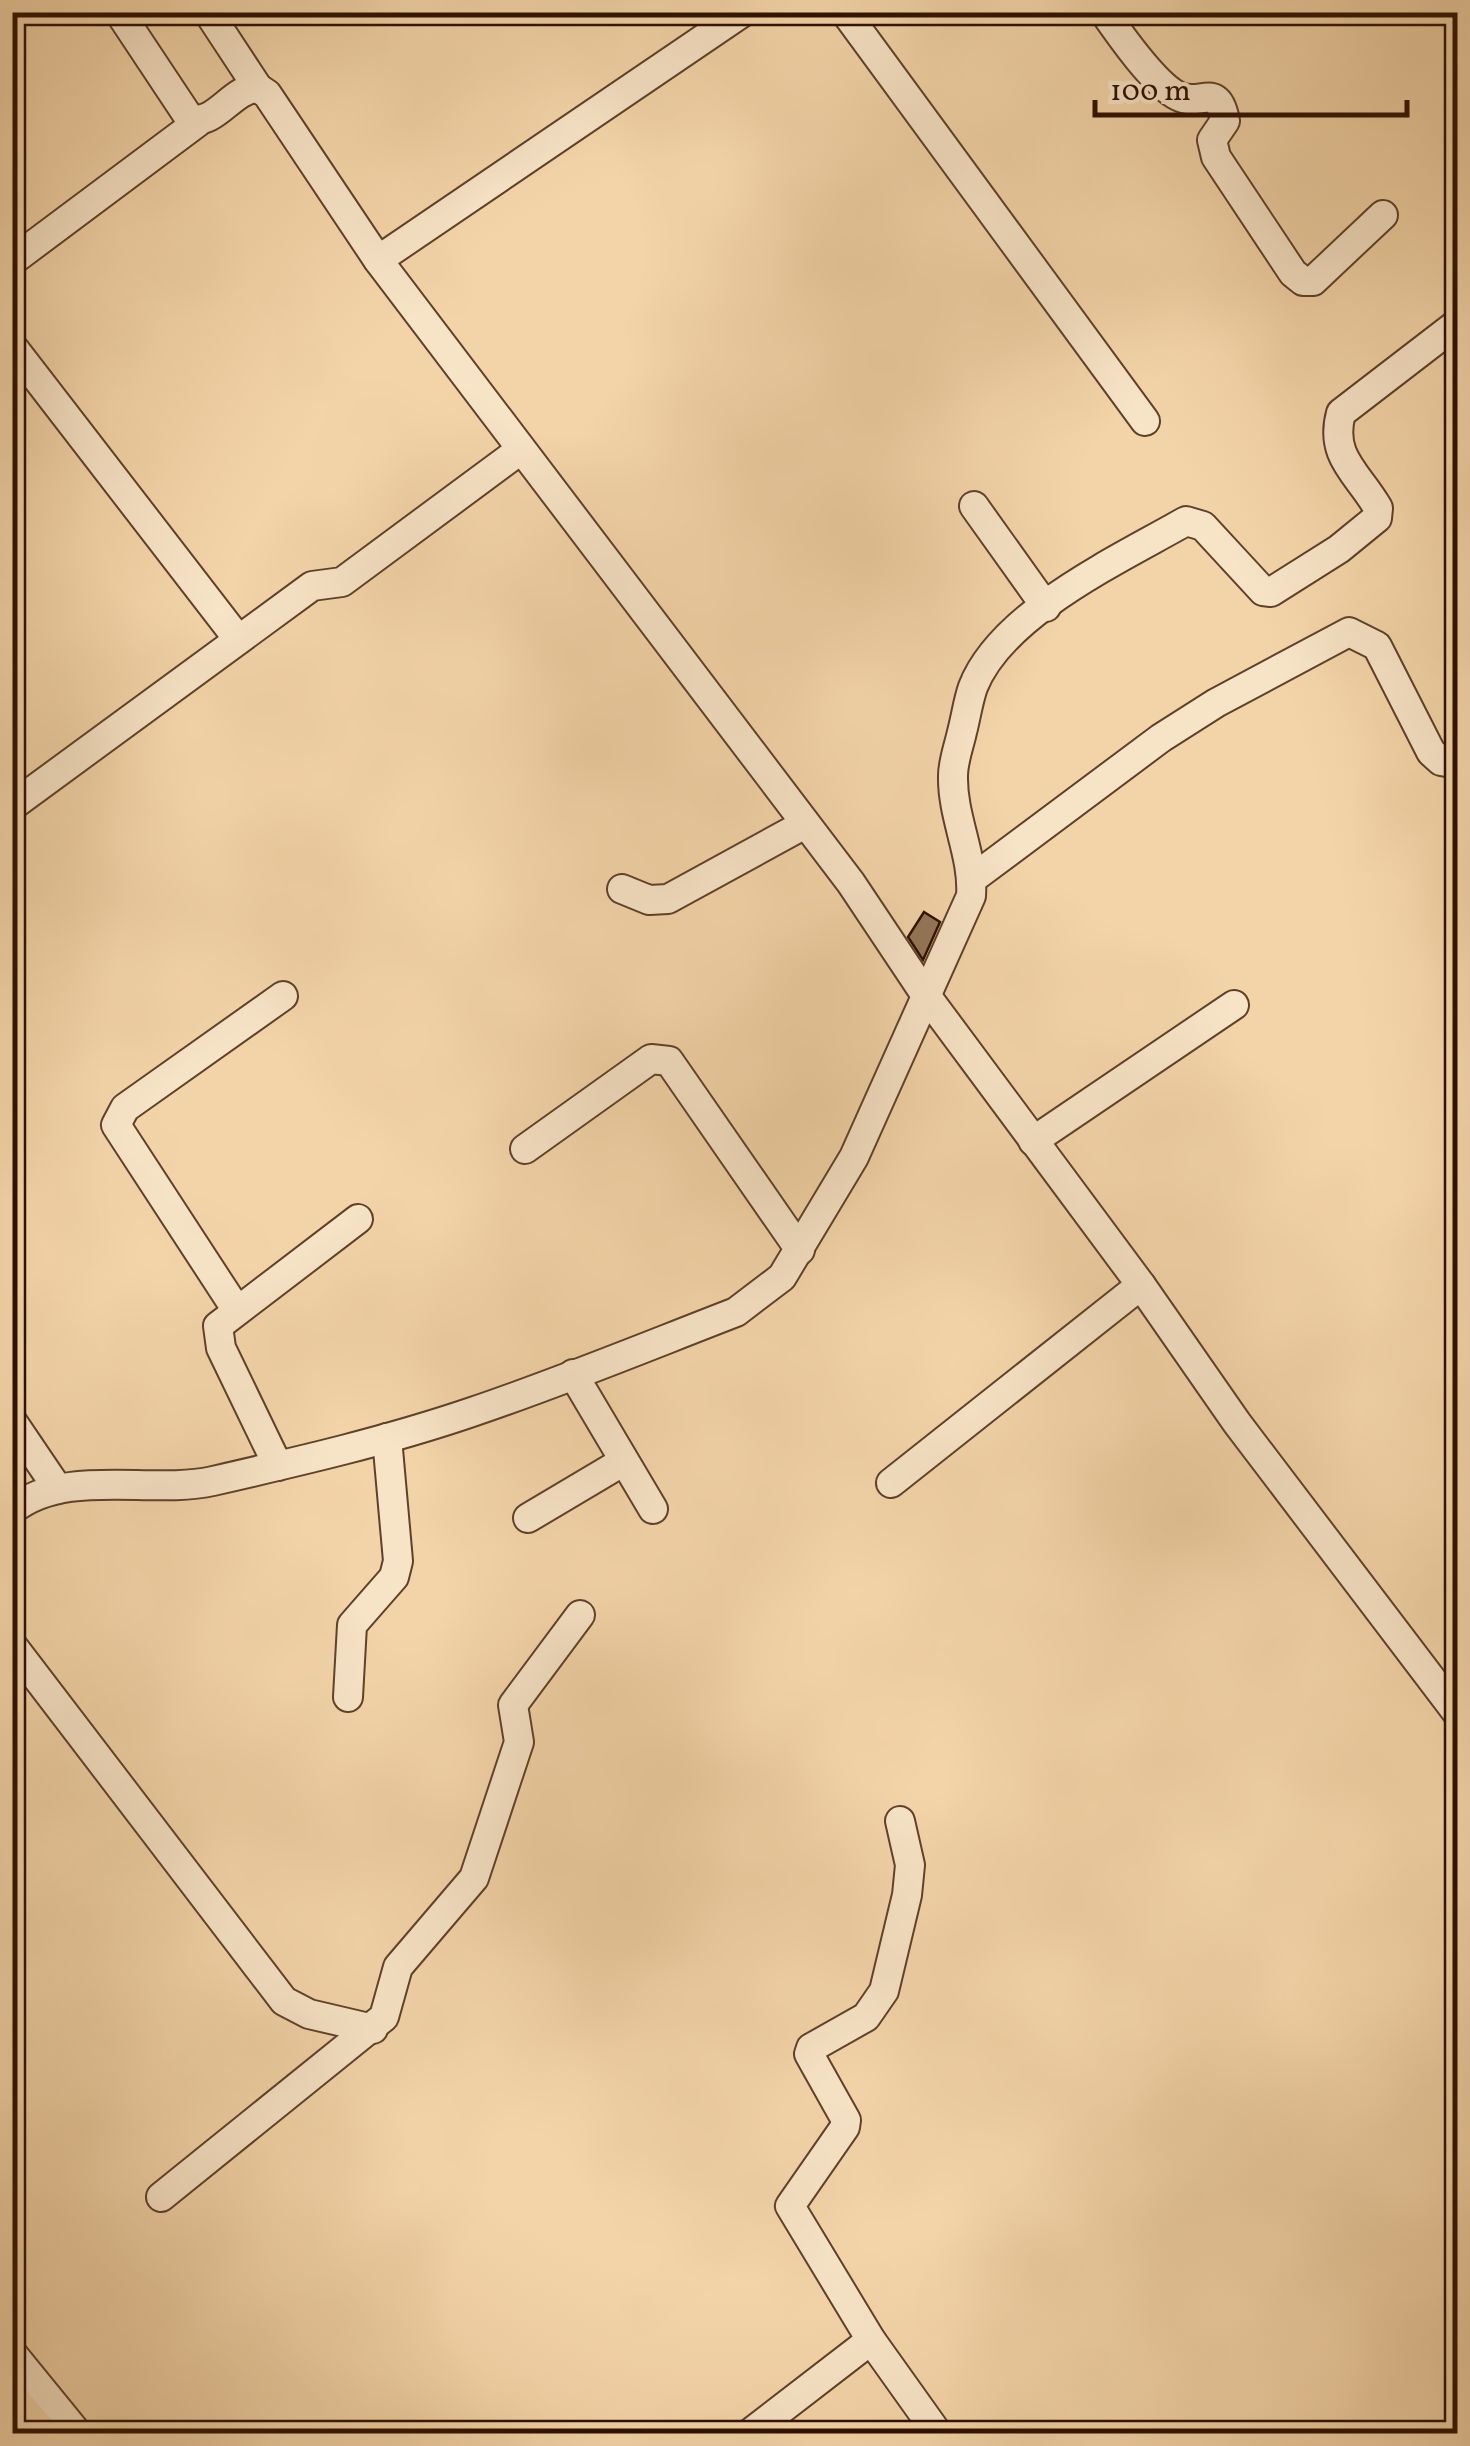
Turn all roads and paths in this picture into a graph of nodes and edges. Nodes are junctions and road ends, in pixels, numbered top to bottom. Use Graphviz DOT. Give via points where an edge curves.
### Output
graph roads {
  1 [pos="119,12"];
  2 [pos="208,12"];
  3 [pos="743,12"];
  4 [pos="845,12"];
  5 [pos="1104,12"];
  6 [pos="258,88"];
  7 [pos="198,122"];
  8 [pos="1382,215"];
  9 [pos="378,260"];
  10 [pos="12,261"];
  11 [pos="1458,323"];
  12 [pos="12,346"];
  13 [pos="1145,422"];
  14 [pos="520,451"];
  15 [pos="974,506"];
  16 [pos="1046,607"];
  17 [pos="238,639"];
  18 [pos="1458,764"];
  19 [pos="12,806"];
  20 [pos="805,824"];
  21 [pos="972,879"];
  22 [pos="622,890"];
  23 [pos="924,994"];
  24 [pos="283,996"];
  25 [pos="1234,1005"];
  26 [pos="1033,1140"];
  27 [pos="525,1148"];
  28 [pos="358,1218"];
  29 [pos="800,1250"];
  30 [pos="1141,1285"];
  31 [pos="236,1309"];
  32 [pos="573,1374"];
  33 [pos="12,1422"];
  34 [pos="387,1438"];
  35 [pos="624,1461"];
  36 [pos="278,1466"];
  37 [pos="891,1482"];
  38 [pos="58,1489"];
  39 [pos="653,1509"];
  40 [pos="12,1510"];
  41 [pos="528,1518"];
  42 [pos="580,1614"];
  43 [pos="12,1645"];
  44 [pos="348,1697"];
  45 [pos="1458,1714"];
  46 [pos="900,1821"];
  47 [pos="373,2029"];
  48 [pos="161,2197"];
  49 [pos="871,2340"];
  50 [pos="12,2353"];
  51 [pos="12,2404"];
  52 [pos="38,2434"];
  53 [pos="78,2434"];
  54 [pos="749,2434"];
  55 [pos="938,2434"];
  1 -- 7 [label="street" via="181,110"];
  2 -- 6 [label="street"];
  3 -- 9 [label="street"];
  4 -- 13 [label="street"];
  5 -- 8 [label="street" via="1165,86 1185,98 1218,102 1225,121 1212,140 1216,157 1303,281 1326,271"];
  6 -- 7 [label="street" via="246,89"];
  6 -- 9 [label="street" via="281,112"];
  7 -- 10 [label="street"];
  9 -- 14 [label="street"];
  11 -- 16 [label="street" via="1341,413 1341,458 1378,508 1377,518 1339,549 1271,592 1203,526 1186,521"];
  12 -- 17 [label="street"];
  14 -- 17 [label="street" via="342,582 317,582"];
  14 -- 20 [label="street"];
  15 -- 16 [label="street"];
  16 -- 21 [label="street" via="999,646 973,688 953,770 953,811"];
  17 -- 19 [label="street"];
  18 -- 21 [label="street" via="1431,752 1378,646 1349,632 1161,738"];
  20 -- 22 [label="street" via="668,900"];
  20 -- 23 [label="street"];
  21 -- 23 [label="street" via="963,916"];
  23 -- 26 [label="street"];
  23 -- 29 [label="street" via="897,1069"];
  24 -- 31 [label="street" via="125,1108 116,1124"];
  25 -- 26 [label="street"];
  26 -- 30 [label="street"];
  27 -- 29 [label="street" via="651,1059 668,1061"];
  28 -- 31 [label="street"];
  29 -- 32 [label="street" via="782,1277 736,1312"];
  30 -- 37 [label="street"];
  30 -- 45 [label="street" via="1236,1422"];
  31 -- 36 [label="street" via="217,1333"];
  32 -- 34 [label="street"];
  32 -- 35 [label="street"];
  33 -- 38 [label="street"];
  34 -- 36 [label="street"];
  34 -- 44 [label="street" via="398,1562 386,1589 352,1625"];
  35 -- 39 [label="street"];
  35 -- 41 [label="street"];
  36 -- 38 [label="street" via="194,1485"];
  38 -- 40 [label="street"];
  42 -- 47 [label="street" via="513,1705 518,1742 474,1878 398,1967 390,2006"];
  43 -- 47 [label="street" via="284,2000 309,2014"];
  46 -- 49 [label="street" via="910,1865 902,1929 877,2005 811,2048 845,2128 790,2206"];
  47 -- 48 [label="street"];
  49 -- 54 [label="street"];
  49 -- 55 [label="street"];
  50 -- 53 [label="street"];
  51 -- 52 [label="highway"];
}
